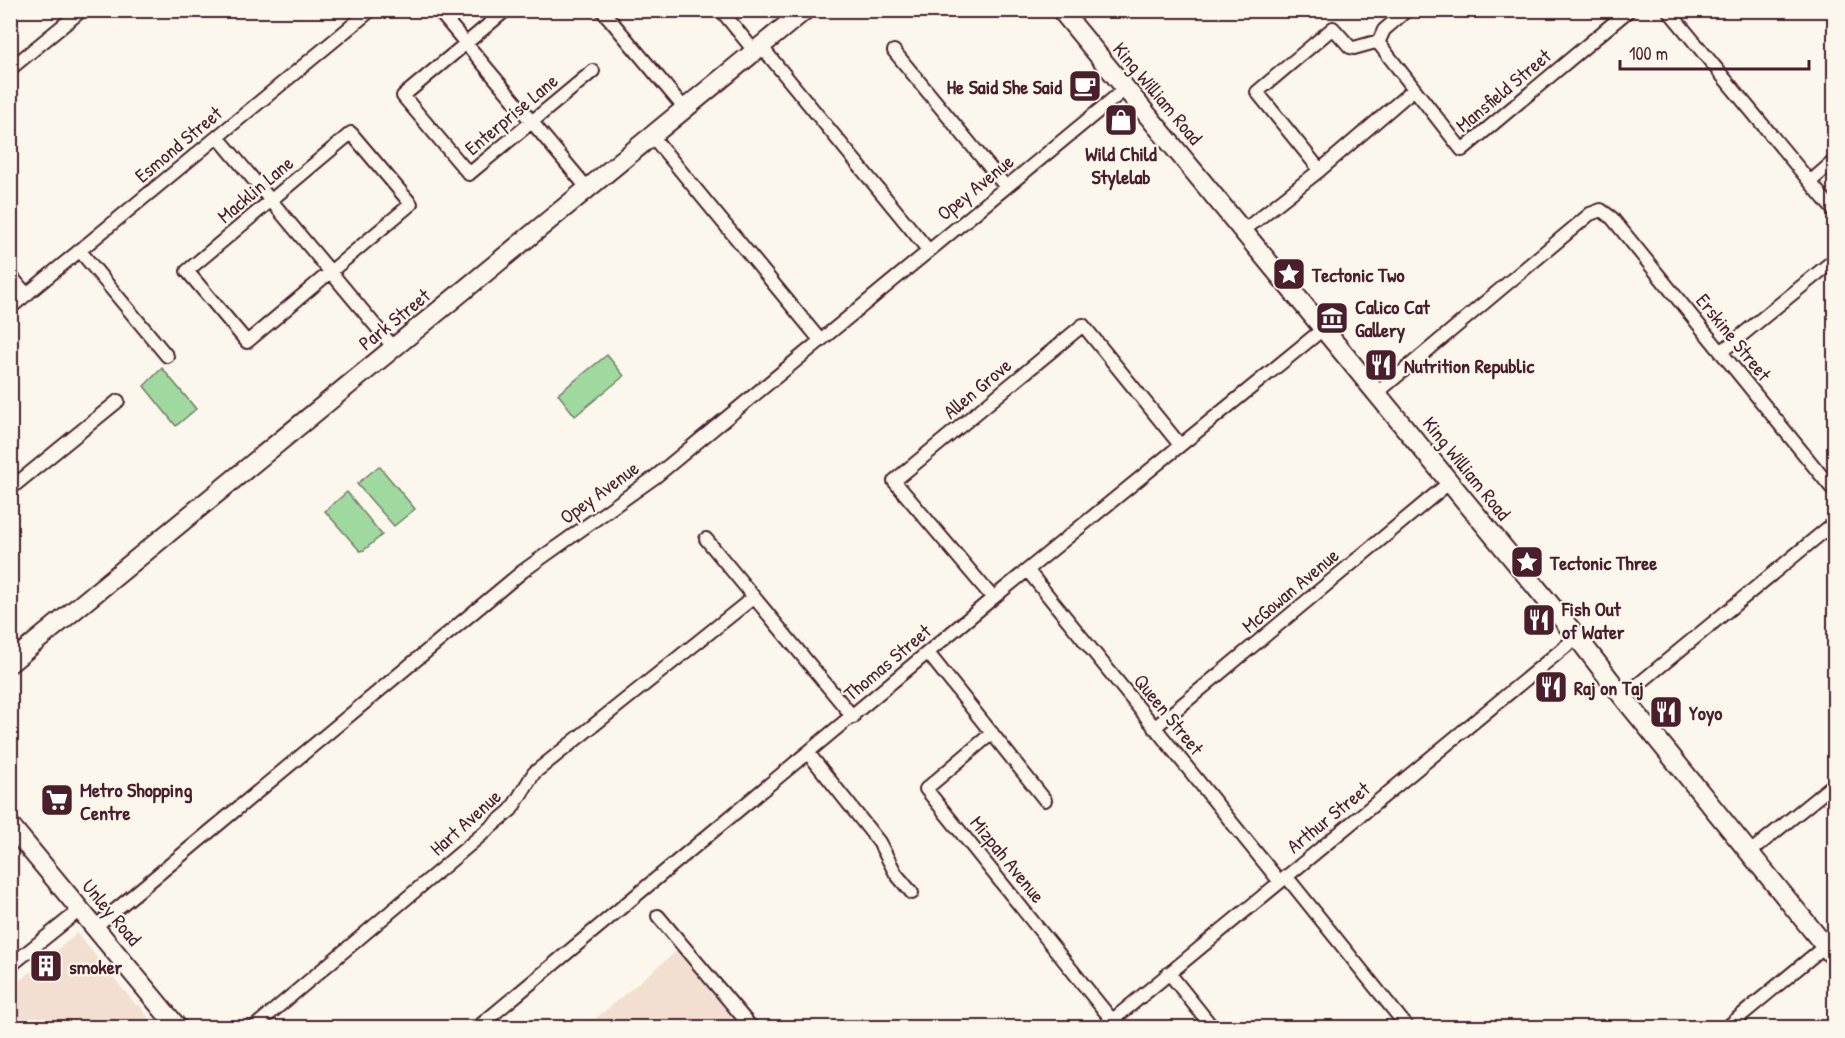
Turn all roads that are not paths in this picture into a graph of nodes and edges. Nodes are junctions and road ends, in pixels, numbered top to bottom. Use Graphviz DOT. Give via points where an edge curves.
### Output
graph roads {
  1 [pos="82,10"];
  2 [pos="438,10"];
  3 [pos="506,10"];
  4 [pos="602,10"];
  5 [pos="721,10"];
  6 [pos="805,10"];
  7 [pos="1061,10"];
  8 [pos="1407,10"];
  9 [pos="1629,10"];
  10 [pos="1668,10"];
  11 [pos="366,12"];
  12 [pos="1378,41"];
  13 [pos="466,44"];
  14 [pos="758,49"];
  15 [pos="894,51"];
  16 [pos="10,69"];
  17 [pos="593,71"];
  18 [pos="1125,89"];
  19 [pos="1414,89"];
  20 [pos="685,109"];
  21 [pos="532,122"];
  22 [pos="652,136"];
  23 [pos="218,137"];
  24 [pos="1834,161"];
  25 [pos="1320,170"];
  26 [pos="1810,182"];
  27 [pos="1006,187"];
  28 [pos="588,189"];
  29 [pos="271,201"];
  30 [pos="1834,211"];
  31 [pos="1243,231"];
  32 [pos="80,251"];
  33 [pos="928,251"];
  34 [pos="1834,260"];
  35 [pos="331,272"];
  36 [pos="10,275"];
  37 [pos="27,295"];
  38 [pos="10,308"];
  39 [pos="1323,329"];
  40 [pos="820,340"];
  41 [pos="394,348"];
  42 [pos="1721,352"];
  43 [pos="167,356"];
  44 [pos="1377,393"];
  45 [pos="118,401"];
  46 [pos="1180,445"];
  47 [pos="1450,482"];
  48 [pos="10,489"];
  49 [pos="1834,491"];
  50 [pos="1834,523"];
  51 [pos="706,539"];
  52 [pos="1028,571"];
  53 [pos="754,597"];
  54 [pos="993,598"];
  55 [pos="1577,637"];
  56 [pos="928,653"];
  57 [pos="10,663"];
  58 [pos="1623,697"];
  59 [pos="853,717"];
  60 [pos="1155,728"];
  61 [pos="992,733"];
  62 [pos="809,754"];
  63 [pos="1834,784"];
  64 [pos="1045,800"];
  65 [pos="10,825"];
  66 [pos="1749,853"];
  67 [pos="1283,879"];
  68 [pos="912,893"];
  69 [pos="81,909"];
  70 [pos="658,916"];
  71 [pos="95,927"];
  72 [pos="1830,951"];
  73 [pos="10,966"];
  74 [pos="1169,973"];
  75 [pos="1107,1024"];
  76 [pos="178,1028"];
  77 [pos="253,1028"];
  78 [pos="477,1028"];
  79 [pos="752,1028"];
  80 [pos="1213,1028"];
  81 [pos="1408,1028"];
  82 [pos="1726,1028"];
  1 -- 16 [label="street"];
  2 -- 13 [label="street"];
  3 -- 13 [label="street, Enterprise Lane"];
  4 -- 20 [label="street"];
  5 -- 14 [label="street"];
  6 -- 14 [label="main road, Park Street"];
  7 -- 18 [label="main road, King William Road"];
  8 -- 12 [label="street" via="1384,30"];
  9 -- 19 [label="street, Mansfield Street" via="1462,150"];
  10 -- 26 [label="street"];
  11 -- 23 [label="street, Esmond Street"];
  12 -- 19 [label="street"];
  12 -- 25 [label="street" via="1350,47 1333,28 1257,92"];
  13 -- 21 [label="street"];
  13 -- 21 [label="street, Enterprise Lane" via="404,96 469,174"];
  14 -- 20 [label="main road, Park Street"];
  14 -- 33 [label="street"];
  15 -- 27 [label="street"];
  17 -- 21 [label="street, Enterprise Lane"];
  18 -- 27 [label="street, Opey Avenue"];
  18 -- 31 [label="main road, King William Road"];
  19 -- 25 [label="street"];
  20 -- 22 [label="main road, Park Street"];
  21 -- 28 [label="street"];
  22 -- 28 [label="main road, Park Street"];
  22 -- 40 [label="street"];
  23 -- 29 [label="street"];
  23 -- 32 [label="street, Esmond Street"];
  24 -- 26 [label="street"];
  25 -- 31 [label="street"];
  26 -- 30 [label="street"];
  27 -- 33 [label="street, Opey Avenue"];
  28 -- 41 [label="main road, Park Street"];
  29 -- 35 [label="street"];
  29 -- 35 [label="street, Macklin Lane" via="351,133 359,142 411,204"];
  29 -- 35 [label="street, Macklin Lane" via="187,271 247,342"];
  31 -- 39 [label="main road, King William Road"];
  32 -- 37 [label="street, Esmond Street"];
  32 -- 43 [label="street"];
  33 -- 40 [label="street, Opey Avenue"];
  34 -- 42 [label="street"];
  35 -- 41 [label="street"];
  36 -- 37 [label="street"];
  37 -- 38 [label="street, Esmond Street"];
  39 -- 44 [label="main road, King William Road"];
  39 -- 46 [label="street, Thomas Street"];
  40 -- 71 [label="street, Opey Avenue" via="655,477 523,571"];
  41 -- 57 [label="main road, Park Street"];
  42 -- 44 [label="street, Erskine Street" via="1612,218 1601,210 1590,214"];
  42 -- 49 [label="street, Erskine Street"];
  44 -- 47 [label="main road, King William Road"];
  45 -- 48 [label="street"];
  46 -- 52 [label="street, Thomas Street"];
  46 -- 54 [label="street, Allen Grove" via="1083,325 1074,332 894,481"];
  47 -- 55 [label="main road, King William Road"];
  47 -- 60 [label="street, McGowan Avenue"];
  50 -- 58 [label="street"];
  51 -- 53 [label="street"];
  52 -- 54 [label="street, Thomas Street"];
  52 -- 60 [label="street, Queen Street"];
  53 -- 59 [label="street"];
  53 -- 77 [label="street, Hart Avenue" via="534,773 512,810"];
  54 -- 56 [label="street, Thomas Street"];
  55 -- 58 [label="main road, King William Road"];
  55 -- 67 [label="street, Arthur Street"];
  56 -- 59 [label="street, Thomas Street"];
  56 -- 61 [label="street"];
  58 -- 66 [label="main road, King William Road"];
  59 -- 62 [label="street, Thomas Street"];
  60 -- 67 [label="street, Queen Street"];
  61 -- 64 [label="street"];
  61 -- 75 [label="street, Mizpah Avenue" via="926,789"];
  62 -- 68 [label="street" via="879,842 896,874"];
  62 -- 78 [label="street, Thomas Street"];
  63 -- 66 [label="street"];
  65 -- 69 [label="main road, Unley Road"];
  66 -- 72 [label="main road, King William Road"];
  67 -- 74 [label="street, Arthur Street"];
  67 -- 81 [label="street, Queen Street"];
  69 -- 71 [label="main road, Unley Road"];
  69 -- 73 [label="street"];
  70 -- 79 [label="street"];
  71 -- 76 [label="main road, Unley Road"];
  72 -- 82 [label="street"];
  74 -- 75 [label="street, Arthur Street"];
  74 -- 80 [label="street"];
}
